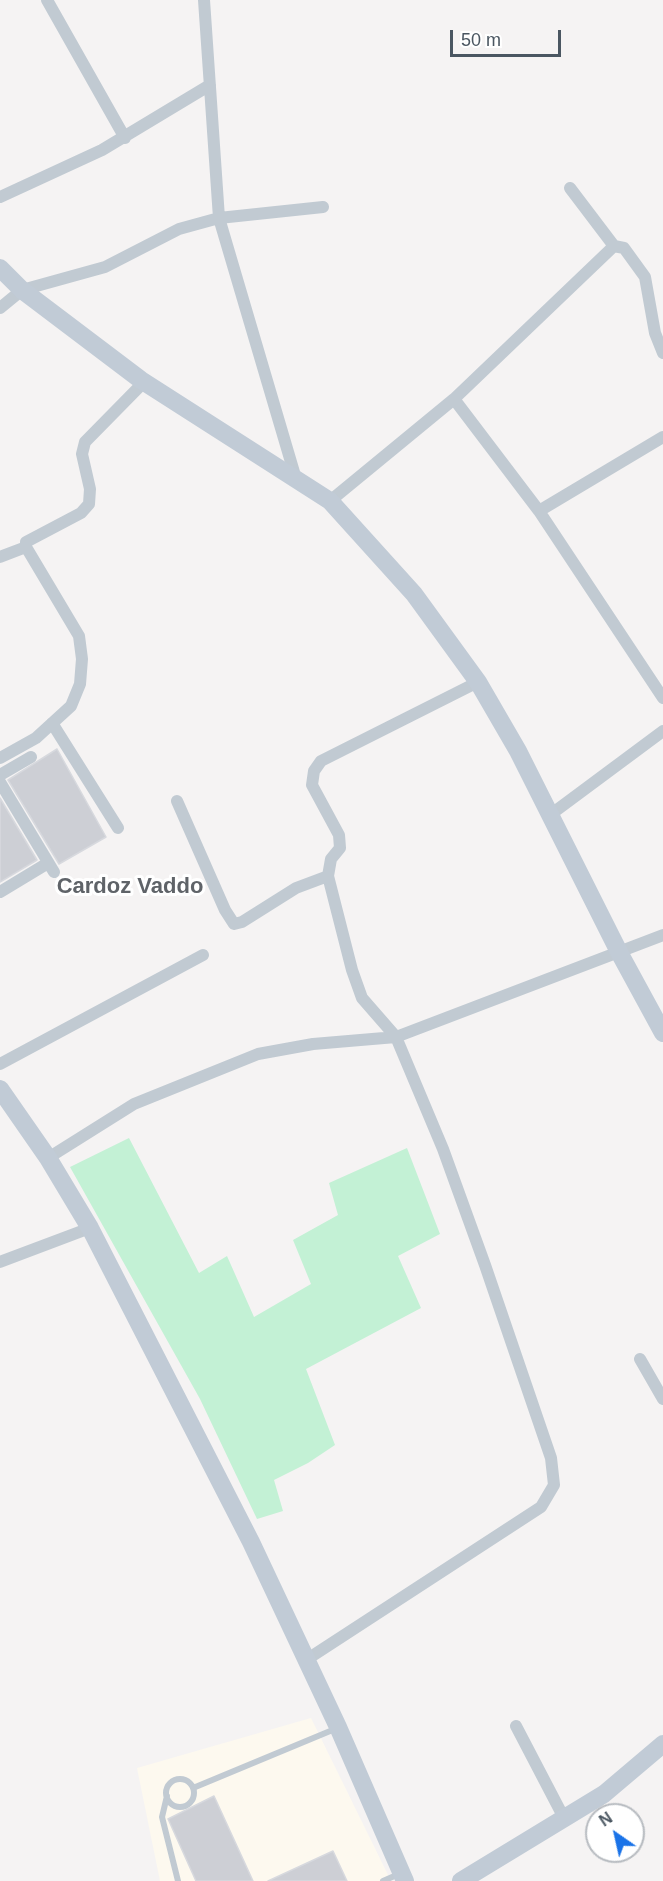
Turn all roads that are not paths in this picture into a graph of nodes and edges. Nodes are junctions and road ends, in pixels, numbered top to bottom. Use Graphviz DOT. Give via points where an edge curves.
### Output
graph roads {
  1 [pos="47,0"];
  2 [pos="205,0"];
  3 [pos="210,85"];
  4 [pos="125,138"];
  5 [pos="570,188"];
  6 [pos="0,197"];
  7 [pos="323,207"];
  8 [pos="219,218"];
  9 [pos="614,246"];
  10 [pos="0,268"];
  11 [pos="22,290"];
  12 [pos="0,308"];
  13 [pos="659,330"];
  14 [pos="663,353"];
  15 [pos="144,382"];
  16 [pos="454,399"];
  17 [pos="663,437"];
  18 [pos="296,479"];
  19 [pos="330,501"];
  20 [pos="538,511"];
  21 [pos="26,547"];
  22 [pos="0,557"];
  23 [pos="478,682"];
  24 [pos="663,698"];
  25 [pos="52,723"];
  26 [pos="663,730"];
  27 [pos="31,757"];
  28 [pos="0,758"];
  29 [pos="0,775"];
  30 [pos="0,782"];
  31 [pos="177,801"];
  32 [pos="550,815"];
  33 [pos="118,828"];
  34 [pos="328,876"];
  35 [pos="0,892"];
  36 [pos="663,935"];
  37 [pos="620,954"];
  38 [pos="203,955"];
  39 [pos="663,1033"];
  40 [pos="396,1037"];
  41 [pos="0,1064"];
  42 [pos="0,1089"];
  43 [pos="48,1158"];
  44 [pos="90,1228"];
  45 [pos="0,1262"];
  46 [pos="640,1359"];
  47 [pos="663,1399"];
  48 [pos="306,1660"];
  49 [pos="516,1726"];
  50 [pos="338,1727"];
  51 [pos="663,1744"];
  52 [pos="194,1788"];
  53 [pos="167,1796"];
  54 [pos="564,1818"];
  55 [pos="404,1877"];
  56 [pos="178,1881"];
  57 [pos="383,1881"];
  58 [pos="461,1881"];
  1 -- 4 [label="street"];
  2 -- 3 [label="street"];
  3 -- 4 [label="street"];
  3 -- 8 [label="street"];
  4 -- 6 [label="street"];
  5 -- 9 [label="street"];
  7 -- 8 [label="street"];
  8 -- 11 [label="street" via="179,229 105,267"];
  8 -- 18 [label="street"];
  9 -- 13 [label="street" via="624,248 645,277"];
  9 -- 16 [label="street"];
  10 -- 11 [label="main road"];
  11 -- 12 [label="street"];
  11 -- 15 [label="main road"];
  13 -- 14 [label="street"];
  15 -- 18 [label="main road"];
  15 -- 21 [label="street" via="85,442 82,454 90,489 89,504 81,513 28,540"];
  16 -- 19 [label="street"];
  16 -- 20 [label="street"];
  17 -- 20 [label="street"];
  18 -- 19 [label="main road"];
  19 -- 23 [label="main road" via="414,594"];
  20 -- 24 [label="street"];
  21 -- 22 [label="street"];
  21 -- 25 [label="street" via="79,636 80,684 71,706"];
  23 -- 32 [label="main road" via="519,751"];
  23 -- 34 [label="street" via="321,760 312,785 339,835 340,848 331,859"];
  25 -- 28 [label="street" via="36,738"];
  25 -- 33 [label="street"];
  26 -- 32 [label="street"];
  27 -- 29 [label="street"];
  30 -- 35 [label="street" via="51,868"];
  31 -- 34 [label="street" via="234,924 296,888"];
  32 -- 37 [label="main road"];
  34 -- 40 [label="street" via="348,960 362,998"];
  36 -- 37 [label="street"];
  37 -- 39 [label="main road"];
  37 -- 40 [label="street"];
  38 -- 41 [label="street"];
  40 -- 43 [label="street" via="313,1044 258,1054 134,1104"];
  40 -- 48 [label="street" via="481,1254 551,1458 554,1485 541,1507"];
  42 -- 43 [label="main road"];
  43 -- 44 [label="main road"];
  44 -- 45 [label="street"];
  44 -- 48 [label="main road" via="251,1542"];
  46 -- 47 [label="street"];
  48 -- 50 [label="main road"];
  49 -- 54 [label="street"];
  50 -- 52 [label="lane"];
  50 -- 55 [label="main road"];
  51 -- 54 [label="main road" via="604,1794"];
  52 -- 53 [label="lane" via="179,1779 170,1784"];
  52 -- 53 [label="lane" via="191,1801 184,1806 176,1806"];
  53 -- 56 [label="lane" via="162,1818"];
  54 -- 58 [label="main road"];
  55 -- 57 [label="lane"];
}
